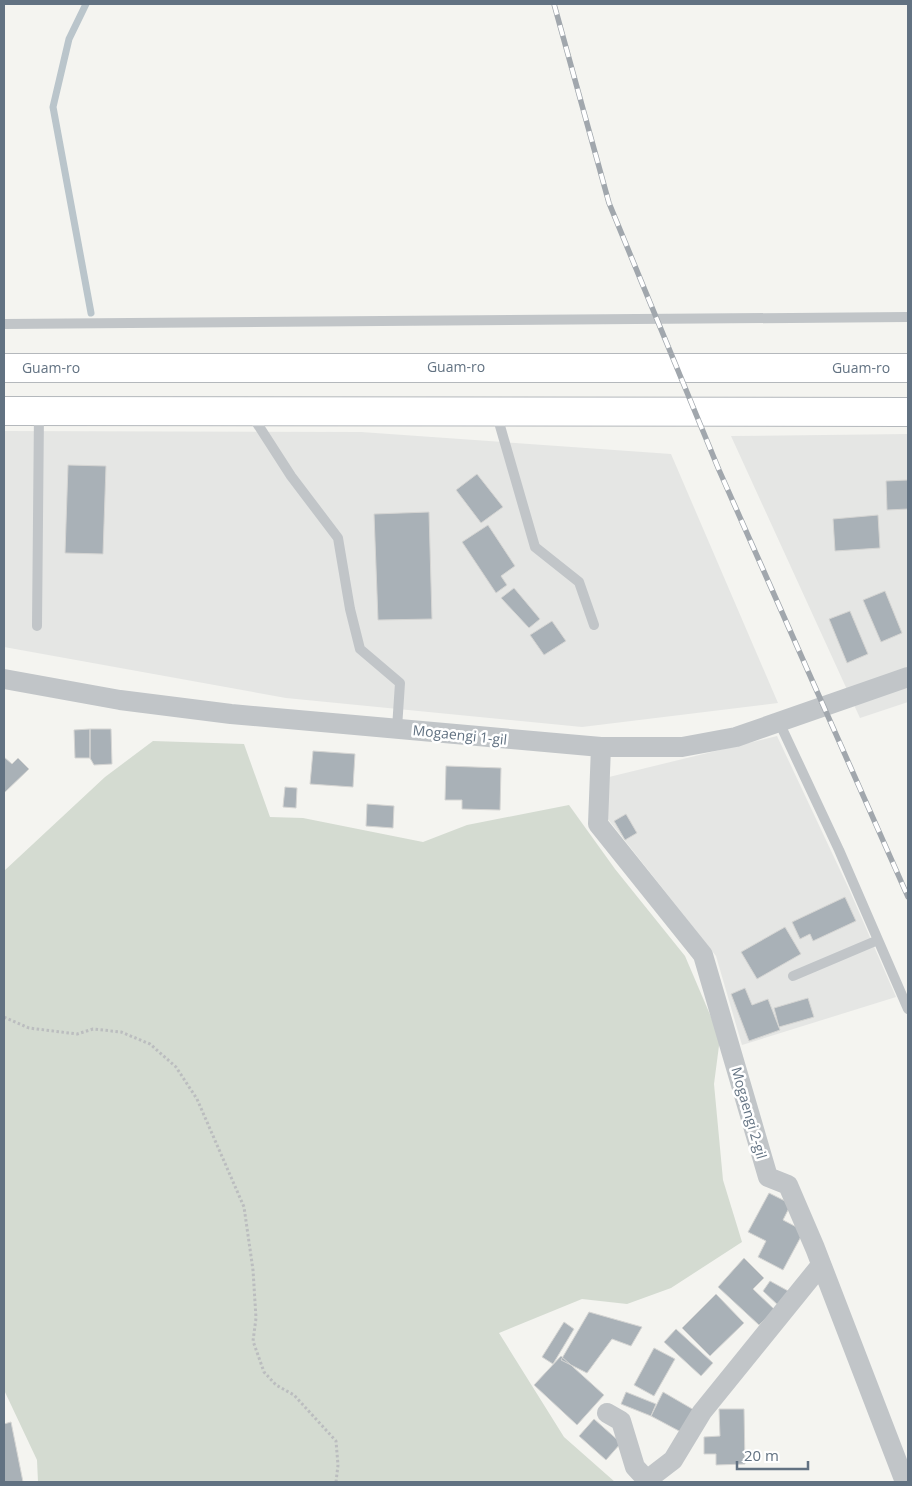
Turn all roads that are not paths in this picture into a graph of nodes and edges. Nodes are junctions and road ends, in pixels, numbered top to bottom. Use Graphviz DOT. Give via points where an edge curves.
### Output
graph roads {
  1 [pos="908,317"];
  2 [pos="4,324"];
  3 [pos="4,368"];
  4 [pos="908,368"];
  5 [pos="4,411"];
  6 [pos="39,411"];
  7 [pos="495,411"];
  8 [pos="249,412"];
  9 [pos="908,412"];
  10 [pos="594,625"];
  11 [pos="37,626"];
  12 [pos="908,677"];
  13 [pos="4,679"];
  14 [pos="780,722"];
  15 [pos="397,728"];
  16 [pos="602,748"];
  17 [pos="878,940"];
  18 [pos="793,976"];
  19 [pos="908,1009"];
  20 [pos="821,1265"];
  21 [pos="607,1413"];
  22 [pos="905,1482"];
  1 -- 2 [label="lane"];
  3 -- 4 [label="main road, Guam-ro"];
  5 -- 6 [label="main road"];
  6 -- 8 [label="main road"];
  6 -- 11 [label="lane"];
  7 -- 8 [label="main road"];
  7 -- 9 [label="main road"];
  7 -- 10 [label="lane" via="535,546 579,582"];
  8 -- 15 [label="lane" via="291,476 338,538 360,649 400,683"];
  12 -- 14 [label="street, Mogaengi 1-gil"];
  13 -- 15 [label="street, Mogaengi 1-gil" via="120,700 231,714"];
  14 -- 16 [label="street, Mogaengi 1-gil" via="736,737 682,747"];
  14 -- 17 [label="lane"];
  15 -- 16 [label="street, Mogaengi 1-gil"];
  16 -- 20 [label="street, Mogaengi 2-gil" via="598,824 703,955 768,1177 788,1185"];
  17 -- 18 [label="lane"];
  17 -- 19 [label="lane"];
  20 -- 21 [label="street" via="702,1412 673,1460 647,1480 635,1467 621,1421"];
  20 -- 22 [label="street, Mogaengi 2-gil"];
}
